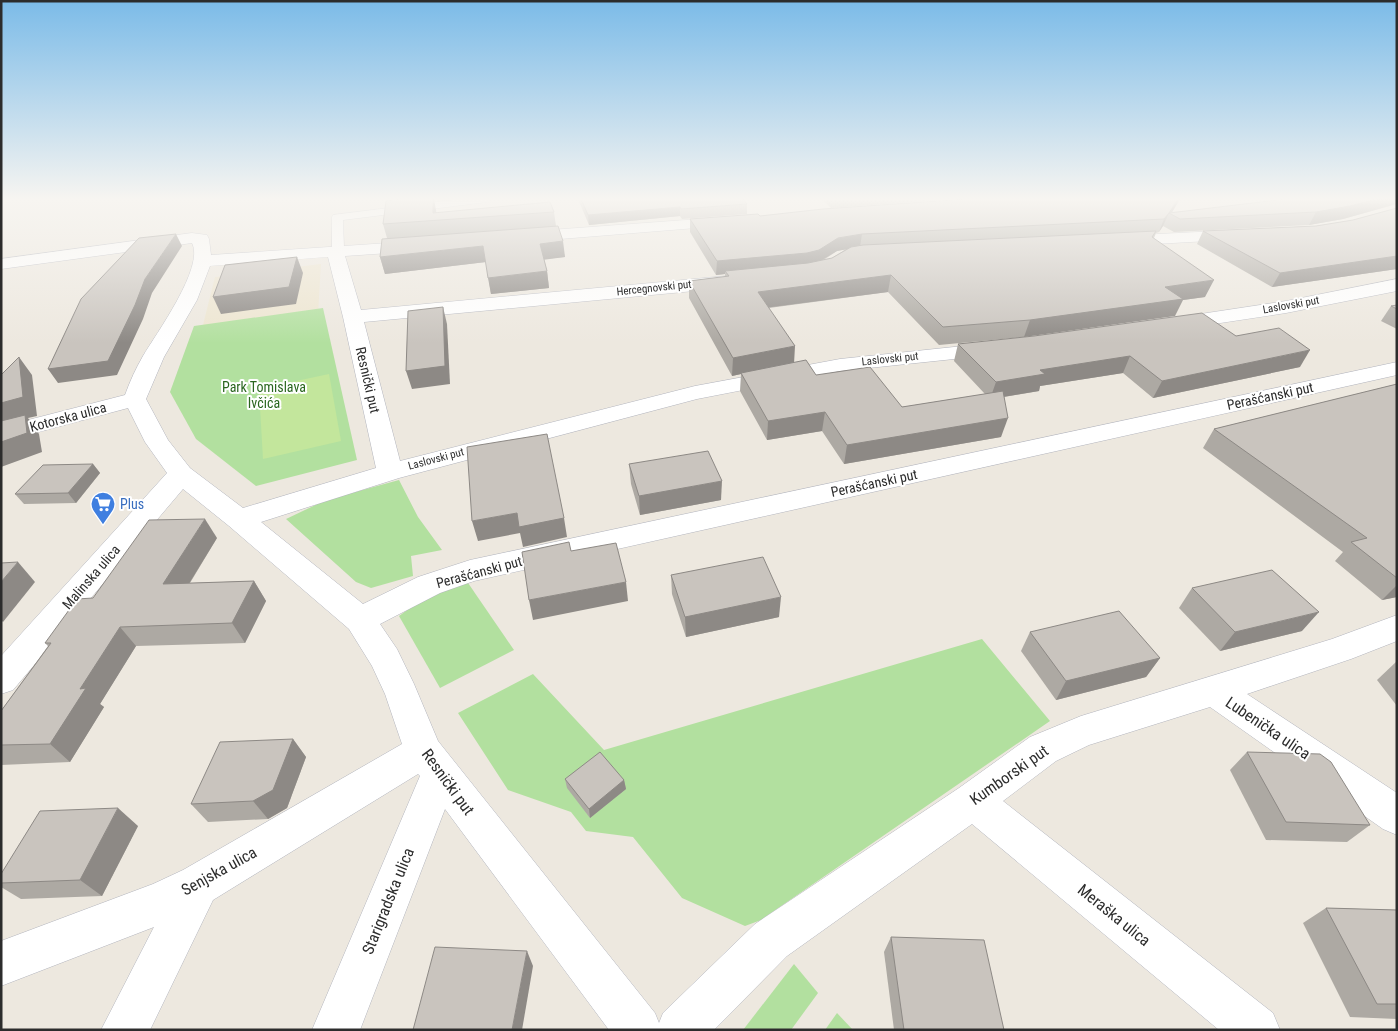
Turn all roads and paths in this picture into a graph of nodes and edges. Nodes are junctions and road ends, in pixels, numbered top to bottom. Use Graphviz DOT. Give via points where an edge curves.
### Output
graph roads {
  1 [pos="125,247"];
  2 [pos="200,247"];
  3 [pos="338,247"];
  4 [pos="403,247"];
  5 [pos="202,250"];
  6 [pos="335,252"];
  7 [pos="1,264"];
  8 [pos="745,280"];
  9 [pos="1397,285"];
  10 [pos="353,317"];
  11 [pos="1156,326"];
  12 [pos="1009,346"];
  13 [pos="1397,368"];
  14 [pos="135,399"];
  15 [pos="1,435"];
  16 [pos="390,472"];
  17 [pos="181,474"];
  18 [pos="239,519"];
  19 [pos="360,620"];
  20 [pos="1397,628"];
  21 [pos="1,680"];
  22 [pos="1214,691"];
  23 [pos="431,762"];
  24 [pos="973,801"];
  25 [pos="1397,816"];
  26 [pos="198,885"];
  27 [pos="1,964"];
  28 [pos="125,1030"];
  29 [pos="336,1030"];
  30 [pos="638,1030"];
  31 [pos="680,1030"];
  32 [pos="1256,1030"];
  1 -- 7 [label="street"];
  2 -- 5 [label="street"];
  3 -- 6 [label="lane"];
  4 -- 6 [label="street"];
  5 -- 6 [label="street"];
  5 -- 14 [label="street" via="186,302 152,358"];
  6 -- 10 [label="street, Resnički put"];
  8 -- 10 [label="street, Hercegnovski put"];
  9 -- 11 [label="street, Laslovski put" via="1286,307"];
  10 -- 16 [label="street, Resnički put"];
  12 -- 16 [label="street, Laslovski put" via="840,365 704,391"];
  13 -- 19 [label="street, Perašćanski put" via="470,571 429,585"];
  14 -- 15 [label="street, Kotorska ulica"];
  14 -- 17 [label="street, Resnički put" via="157,442"];
  16 -- 18 [label="street"];
  17 -- 18 [label="street, Resnički put"];
  17 -- 21 [label="street, Malinska ulica"];
  18 -- 19 [label="street, Resnički put"];
  19 -- 23 [label="street, Resnički put" via="390,668"];
  20 -- 22 [label="street, Kumborski put"];
  22 -- 24 [label="street, Kumborski put" via="1081,732 1043,749"];
  22 -- 25 [label="street, Lubenička ulica"];
  23 -- 26 [label="street, Senjska ulica"];
  23 -- 29 [label="street, Starigradska ulica"];
  23 -- 30 [label="street, Resnički put"];
  24 -- 31 [label="street, Kumborski put" via="771,940"];
  24 -- 32 [label="street, Meraška ulica"];
  26 -- 27 [label="street, Senjska ulica"];
  26 -- 28 [label="street"];
}
